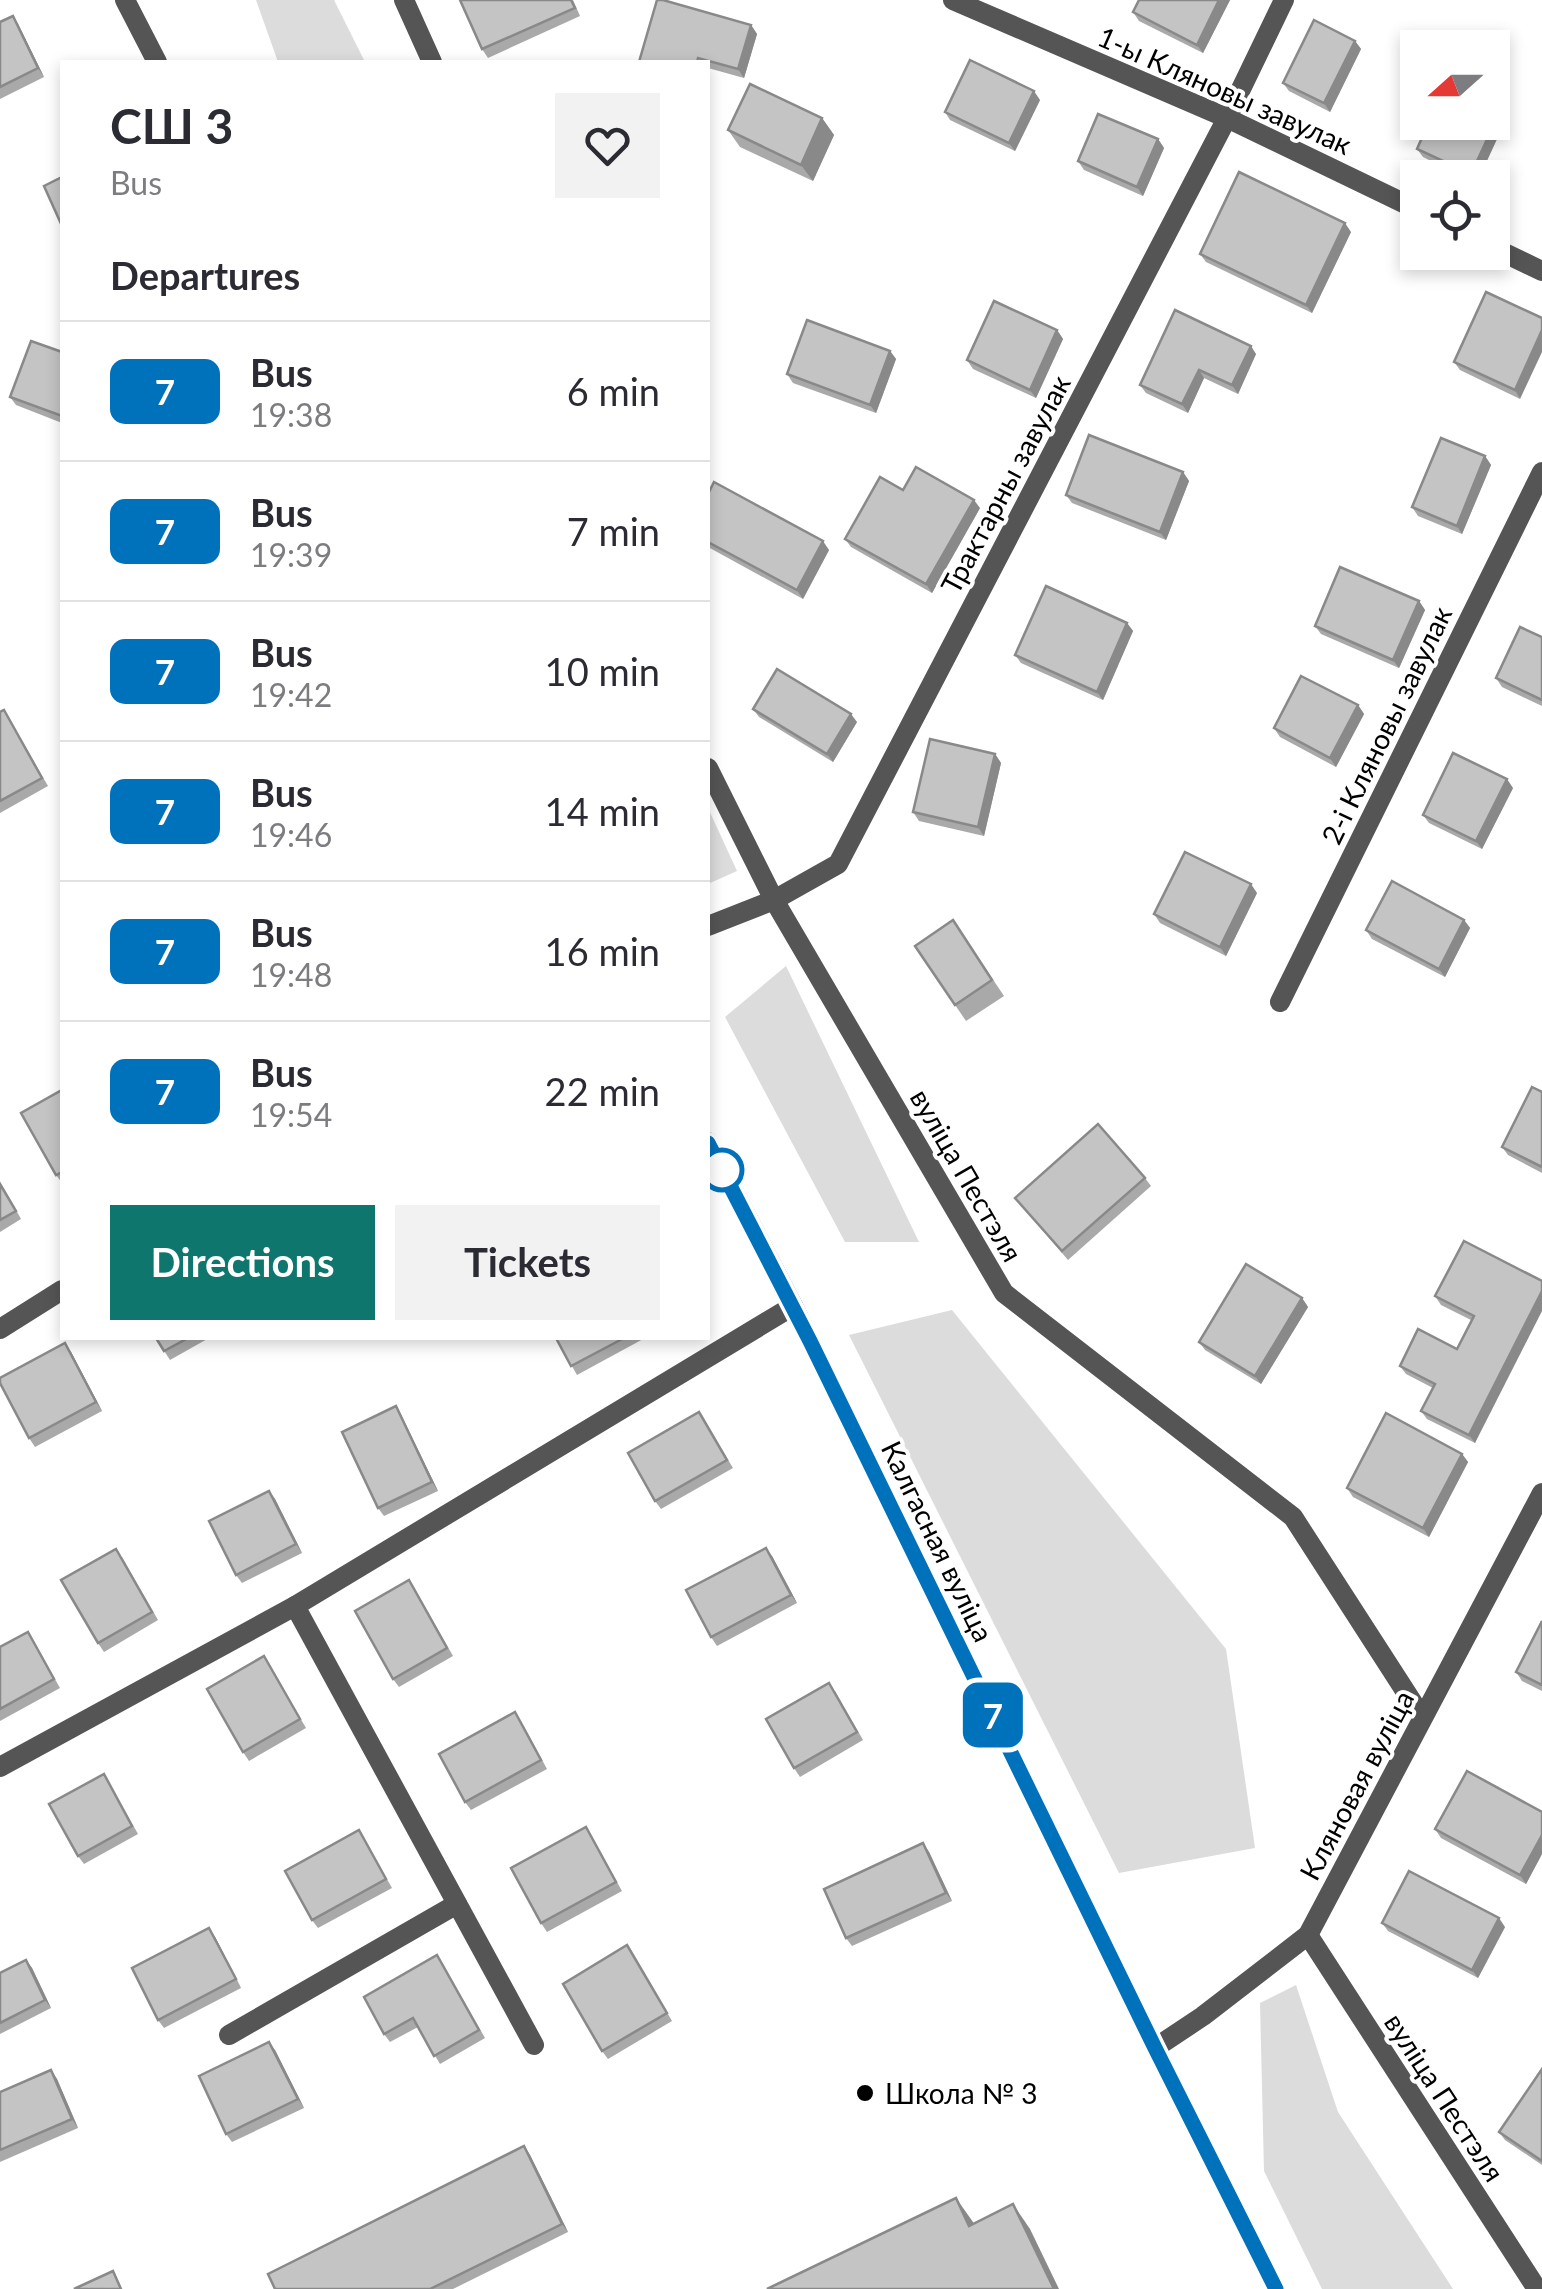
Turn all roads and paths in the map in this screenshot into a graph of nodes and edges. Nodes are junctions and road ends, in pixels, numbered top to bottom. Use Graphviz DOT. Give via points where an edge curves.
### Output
graph roads {
  1 [pos="126,0"];
  2 [pos="404,0"];
  3 [pos="952,0"];
  4 [pos="1284,0"];
  5 [pos="156,60"];
  6 [pos="431,60"];
  7 [pos="1227,118"];
  8 [pos="1400,201"];
  9 [pos="1510,255"];
  10 [pos="1542,270"];
  11 [pos="1542,472"];
  12 [pos="710,772"];
  13 [pos="774,900"];
  14 [pos="710,925"];
  15 [pos="1280,1002"];
  16 [pos="710,1146"];
  17 [pos="60,1291"];
  18 [pos="792,1306"];
  19 [pos="0,1329"];
  20 [pos="1542,1493"];
  21 [pos="295,1606"];
  22 [pos="1422,1716"];
  23 [pos="0,1767"];
  24 [pos="457,1904"];
  25 [pos="1308,1935"];
  26 [pos="228,2035"];
  27 [pos="534,2045"];
  28 [pos="1155,2048"];
  29 [pos="1276,2289"];
  30 [pos="1537,2289"];
  1 -- 5 [label="street"];
  2 -- 6 [label="street"];
  3 -- 7 [label="street, 1-ы Кляновы завулак"];
  4 -- 7 [label="street, Трактарны завулак"];
  7 -- 8 [label="street, 1-ы Кляновы завулак"];
  7 -- 13 [label="street, Трактарны завулак" via="838,864"];
  9 -- 10 [label="street"];
  11 -- 15 [label="street, 2-і Кляновы завулак"];
  12 -- 13 [label="street, вуліца Пестэля"];
  13 -- 14 [label="street, Трактарны завулак"];
  13 -- 22 [label="street, вуліца Пестэля" via="1004,1293 1293,1517"];
  16 -- 18 [label="street, Калгасная вуліца"];
  17 -- 19 [label="street"];
  18 -- 21 [label="street"];
  18 -- 28 [label="street, Калгасная вуліца"];
  20 -- 22 [label="street, Кляновая вуліца"];
  21 -- 23 [label="street"];
  21 -- 24 [label="street"];
  22 -- 25 [label="street, Кляновая вуліца"];
  24 -- 26 [label="street"];
  24 -- 27 [label="street"];
  25 -- 28 [label="street, Кляновая вуліца"];
  25 -- 30 [label="street, вуліца Пестэля"];
  28 -- 29 [label="street, Калгасная вуліца"];
}
